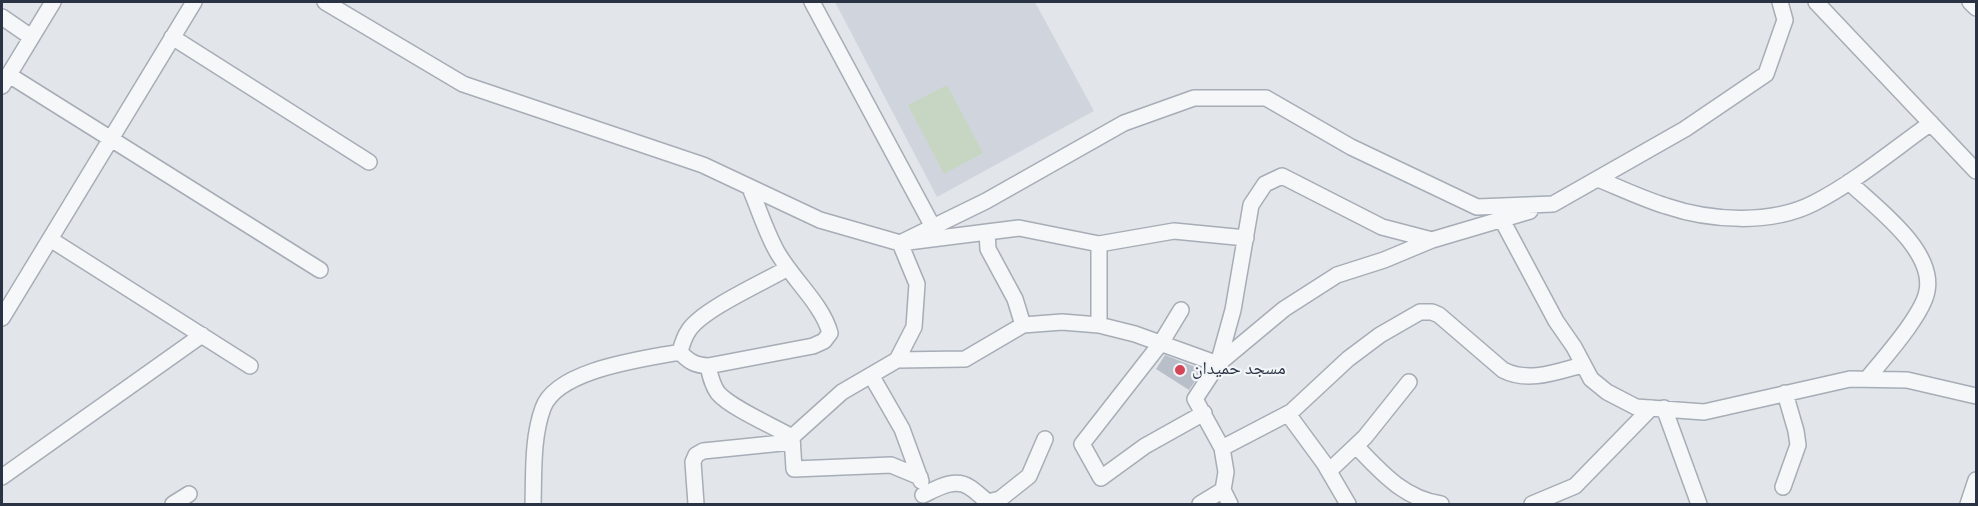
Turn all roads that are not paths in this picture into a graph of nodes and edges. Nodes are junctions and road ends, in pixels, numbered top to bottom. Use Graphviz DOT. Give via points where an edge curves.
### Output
graph roads {
  1 [pos="53,2"];
  2 [pos="194,2"];
  3 [pos="325,2"];
  4 [pos="812,2"];
  5 [pos="1780,2"];
  6 [pos="1816,2"];
  7 [pos="1970,2"];
  8 [pos="1977,8"];
  9 [pos="2,17"];
  10 [pos="31,37"];
  11 [pos="172,37"];
  12 [pos="5,81"];
  13 [pos="1931,123"];
  14 [pos="111,138"];
  15 [pos="369,162"];
  16 [pos="1977,171"];
  17 [pos="1598,179"];
  18 [pos="1849,182"];
  19 [pos="750,188"];
  20 [pos="1553,204"];
  21 [pos="1502,220"];
  22 [pos="933,226"];
  23 [pos="987,232"];
  24 [pos="50,238"];
  25 [pos="1246,238"];
  26 [pos="1432,240"];
  27 [pos="900,243"];
  28 [pos="1099,244"];
  29 [pos="788,268"];
  30 [pos="320,270"];
  31 [pos="1181,310"];
  32 [pos="2,318"];
  33 [pos="1023,325"];
  34 [pos="1099,325"];
  35 [pos="202,335"];
  36 [pos="1161,343"];
  37 [pos="681,352"];
  38 [pos="897,360"];
  39 [pos="1218,364"];
  40 [pos="1582,365"];
  41 [pos="250,366"];
  42 [pos="708,366"];
  43 [pos="871,375"];
  44 [pos="1867,379"];
  45 [pos="1409,382"];
  46 [pos="1785,393"];
  47 [pos="1977,396"];
  48 [pos="1657,408"];
  49 [pos="1204,413"];
  50 [pos="1288,414"];
  51 [pos="792,439"];
  52 [pos="1045,439"];
  53 [pos="1356,446"];
  54 [pos="1222,448"];
  55 [pos="1329,471"];
  56 [pos="2,477"];
  57 [pos="920,477"];
  58 [pos="1977,480"];
  59 [pos="1783,487"];
  60 [pos="1223,490"];
  61 [pos="189,494"];
  62 [pos="924,500"];
  63 [pos="172,504"];
  64 [pos="533,504"];
  65 [pos="696,504"];
  66 [pos="1200,504"];
  67 [pos="1230,504"];
  68 [pos="1347,504"];
  69 [pos="1441,504"];
  70 [pos="1533,504"];
  71 [pos="1699,504"];
  72 [pos="1968,504"];
  1 -- 10 [label="street"];
  2 -- 11 [label="street"];
  3 -- 19 [label="street" via="463,84 703,165"];
  4 -- 22 [label="street"];
  5 -- 17 [label="street" via="1785,20 1766,74 1685,129"];
  6 -- 13 [label="street"];
  7 -- 8 [label="street"];
  9 -- 10 [label="street"];
  10 -- 12 [label="street"];
  11 -- 14 [label="street"];
  11 -- 15 [label="street"];
  12 -- 14 [label="street"];
  13 -- 16 [label="street"];
  13 -- 18 [label="street"];
  14 -- 24 [label="street"];
  14 -- 30 [label="street"];
  17 -- 18 [label="street" via="1666,206 1707,216 1767,218 1812,204"];
  17 -- 20 [label="street"];
  18 -- 44 [label="street" via="1906,235 1927,275 1928,292 1920,309"];
  19 -- 27 [label="street" via="820,220"];
  19 -- 29 [label="street" via="775,248"];
  20 -- 21 [label="street"];
  20 -- 22 [label="street" via="1477,207 1351,147 1266,98 1194,98 1124,123 986,201"];
  21 -- 26 [label="street"];
  21 -- 40 [label="street"];
  22 -- 27 [label="street"];
  23 -- 27 [label="street"];
  23 -- 28 [label="street" via="1019,228"];
  23 -- 33 [label="street" via="988,249 1015,299"];
  24 -- 32 [label="street"];
  24 -- 35 [label="street"];
  25 -- 26 [label="street" via="1251,205 1264,184 1281,176 1382,226"];
  25 -- 28 [label="street" via="1174,231"];
  25 -- 39 [label="street"];
  26 -- 39 [label="street" via="1337,275 1284,309"];
  27 -- 38 [label="street" via="917,284 914,327"];
  28 -- 34 [label="street"];
  29 -- 37 [label="street" via="708,313 690,328"];
  29 -- 42 [label="street" via="828,326 830,333 824,341"];
  31 -- 36 [label="street"];
  33 -- 34 [label="street"];
  33 -- 38 [label="street" via="965,359"];
  34 -- 36 [label="street"];
  35 -- 41 [label="street"];
  35 -- 56 [label="street"];
  36 -- 39 [label="street"];
  36 -- 49 [label="street" via="1082,444 1101,478 1145,446"];
  37 -- 42 [label="street" via="688,361"];
  37 -- 64 [label="street" via="608,366 553,392 543,406 535,441"];
  38 -- 43 [label="street"];
  39 -- 49 [label="street" via="1196,399"];
  40 -- 48 [label="street" via="1607,392 1636,407"];
  40 -- 50 [label="street" via="1548,374 1514,376 1439,315 1420,312 1356,353"];
  42 -- 51 [label="street" via="718,392 729,402"];
  43 -- 51 [label="street" via="842,392"];
  43 -- 57 [label="street" via="902,429"];
  44 -- 46 [label="street"];
  44 -- 47 [label="street" via="1907,380"];
  45 -- 53 [label="street"];
  46 -- 48 [label="street" via="1704,411"];
  46 -- 59 [label="street" via="1798,445"];
  48 -- 70 [label="street" via="1575,486"];
  48 -- 71 [label="street"];
  49 -- 54 [label="street"];
  50 -- 54 [label="street"];
  50 -- 55 [label="street"];
  51 -- 57 [label="street" via="794,469 891,465"];
  51 -- 65 [label="street" via="696,455"];
  52 -- 62 [label="street" via="1029,476 1000,499 988,502 961,483 942,486"];
  53 -- 55 [label="street"];
  53 -- 69 [label="street" via="1395,486 1412,496"];
  54 -- 60 [label="street" via="1226,472"];
  55 -- 68 [label="street"];
  57 -- 62 [label="street"];
  58 -- 72 [label="street"];
  60 -- 66 [label="street"];
  60 -- 67 [label="street"];
  61 -- 63 [label="street"];
}
